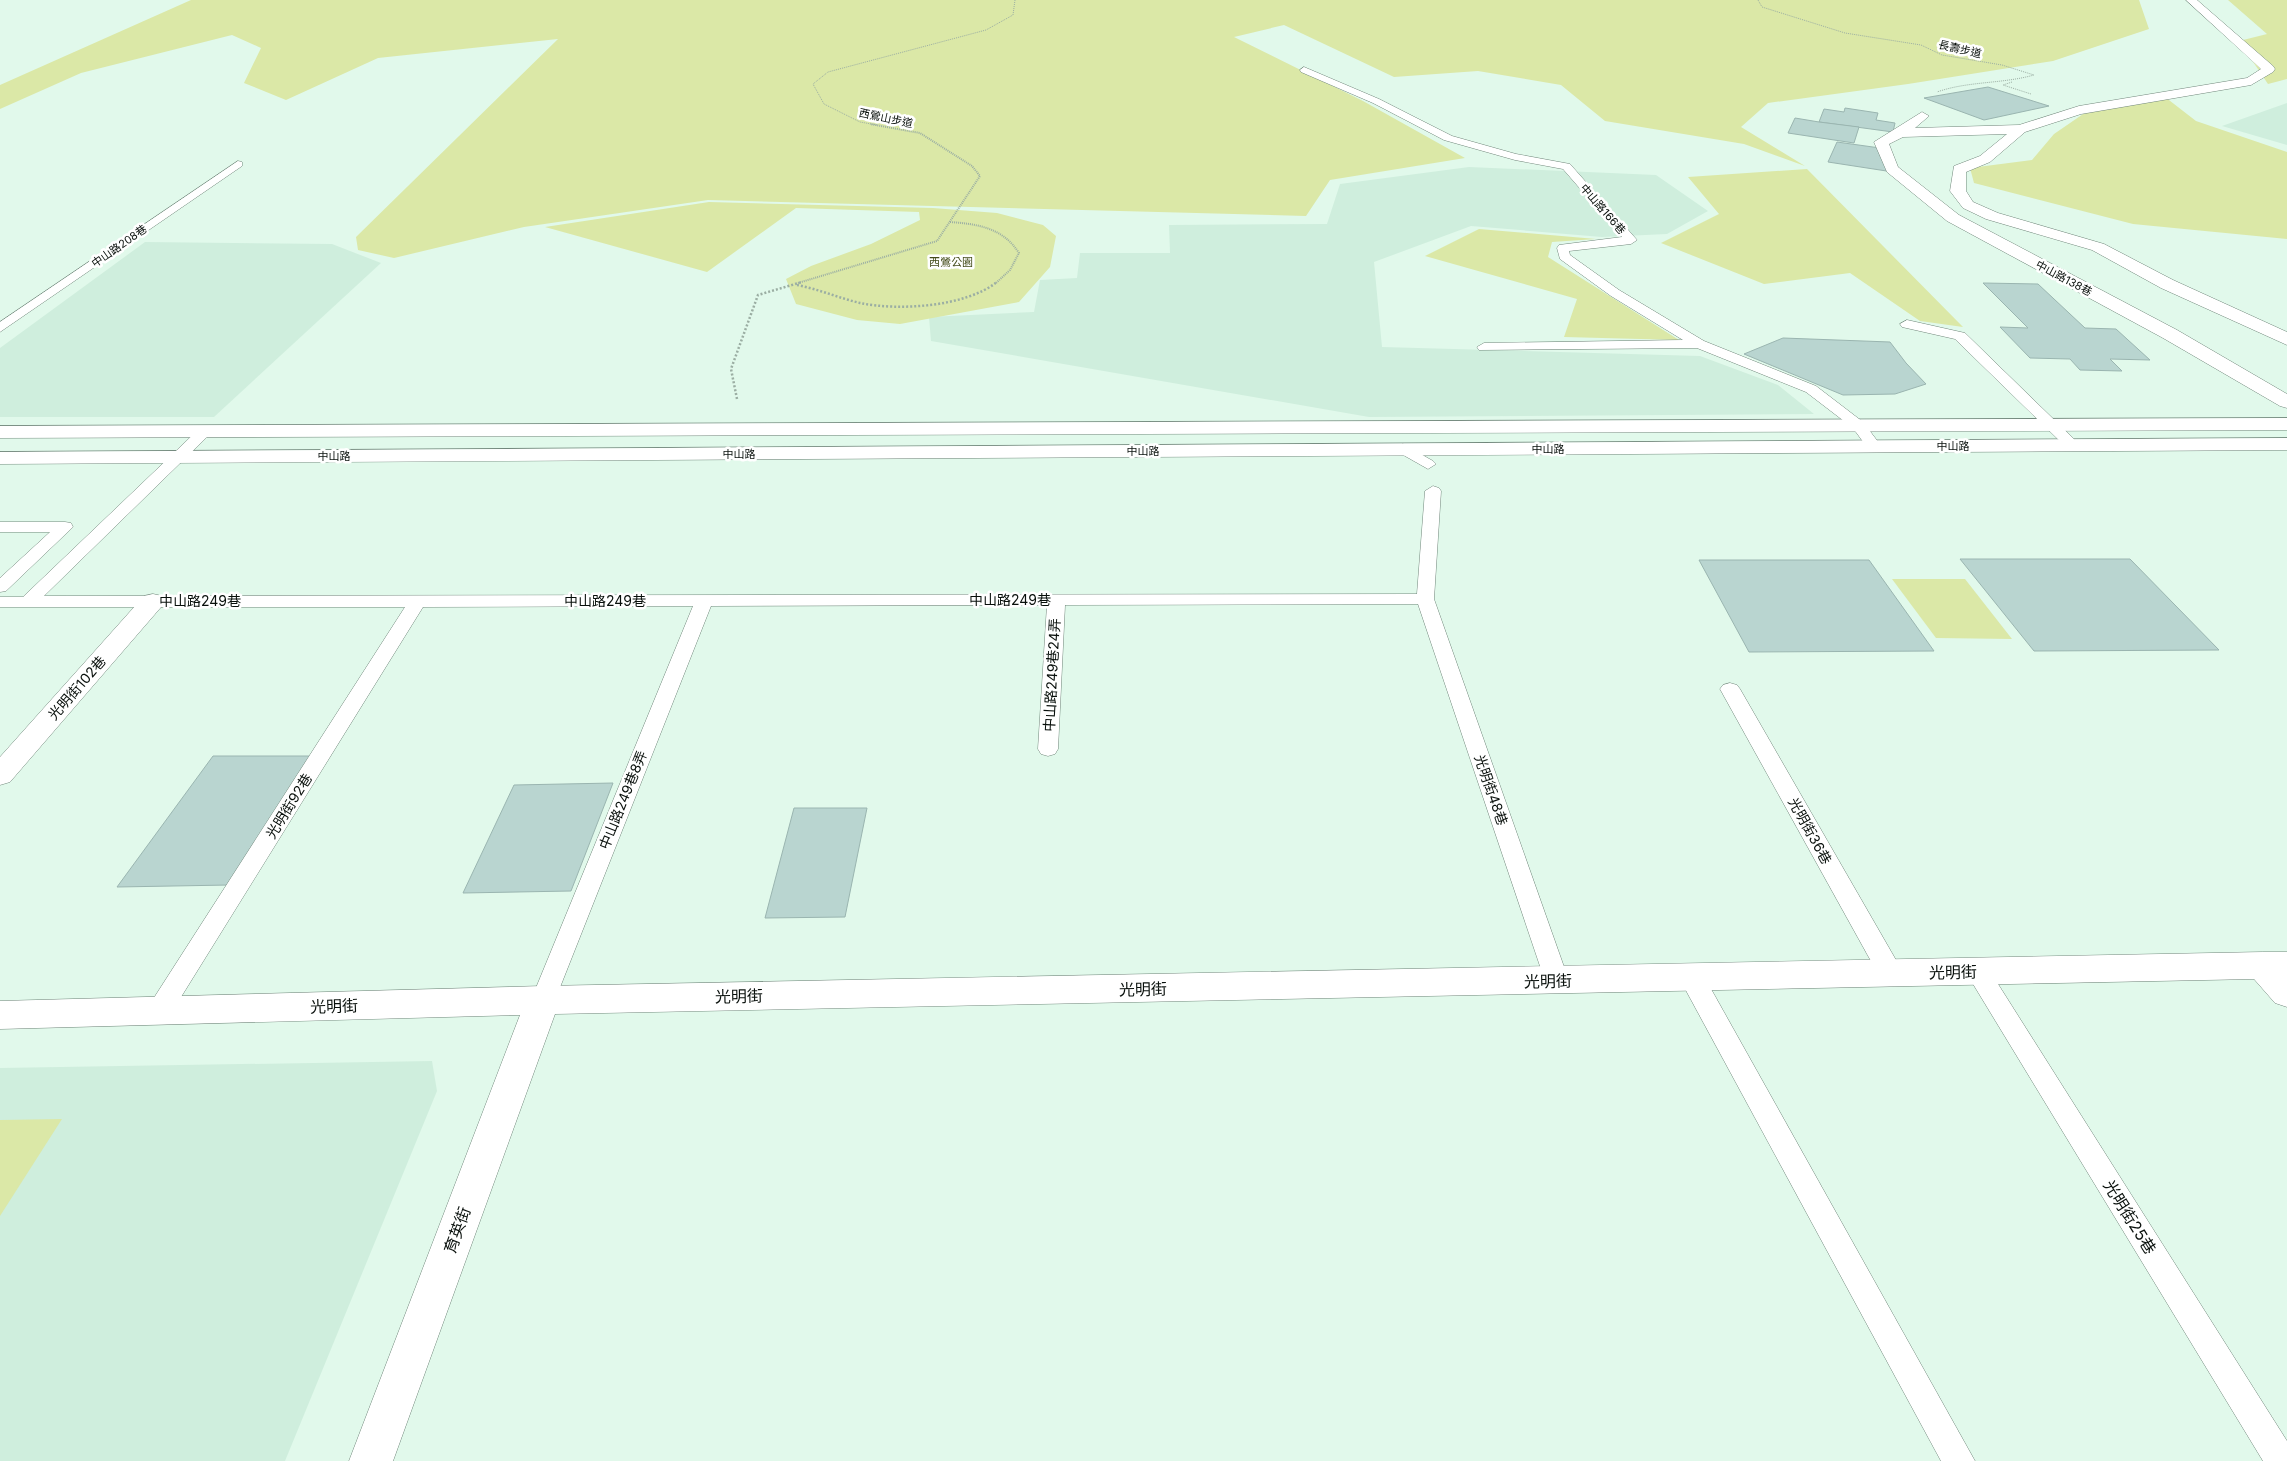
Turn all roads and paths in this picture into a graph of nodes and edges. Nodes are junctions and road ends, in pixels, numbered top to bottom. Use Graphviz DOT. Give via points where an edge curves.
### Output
graph roads {
  1 [pos="1014,0"];
  2 [pos="1758,0"];
  3 [pos="2191,0"];
  4 [pos="1304,70"];
  5 [pos="1922,116"];
  6 [pos="2020,129"];
  7 [pos="1900,133"];
  8 [pos="238,164"];
  9 [pos="950,222"];
  10 [pos="794,284"];
  11 [pos="1906,324"];
  12 [pos="0,328"];
  13 [pos="2287,339"];
  14 [pos="1699,344"];
  15 [pos="1484,347"];
  16 [pos="2287,402"];
  17 [pos="2287,424"];
  18 [pos="1858,425"];
  19 [pos="2050,425"];
  20 [pos="1496,427"];
  21 [pos="744,430"];
  22 [pos="0,432"];
  23 [pos="204,432"];
  24 [pos="2287,444"];
  25 [pos="2072,446"];
  26 [pos="1874,447"];
  27 [pos="1505,449"];
  28 [pos="1403,450"];
  29 [pos="180,457"];
  30 [pos="0,458"];
  31 [pos="1428,464"];
  32 [pos="1434,491"];
  33 [pos="0,527"];
  34 [pos="0,588"];
  35 [pos="1425,599"];
  36 [pos="704,600"];
  37 [pos="1056,600"];
  38 [pos="29,601"];
  39 [pos="154,601"];
  40 [pos="418,601"];
  41 [pos="0,602"];
  42 [pos="1730,689"];
  43 [pos="1048,749"];
  44 [pos="0,775"];
  45 [pos="2275,965"];
  46 [pos="1978,972"];
  47 [pos="1891,974"];
  48 [pos="1692,978"];
  49 [pos="1557,981"];
  50 [pos="2287,993"];
  51 [pos="543,1000"];
  52 [pos="159,1011"];
  53 [pos="0,1015"];
  54 [pos="371,1461"];
  55 [pos="1960,1461"];
  56 [pos="2281,1461"];
  1 -- 9 [label="path, 西鶯山步道" via="1013,15 986,30 863,61 828,72 813,84 824,104 860,122 920,133 972,166 980,176"];
  2 -- 5 [label="path, 長壽步道" via="1762,7 1845,33 1921,45 1942,55 2002,65 2034,75 2019,80 1948,88 1922,99"];
  3 -- 6 [label="street" via="2269,69 2251,81 2079,110"];
  4 -- 14 [label="lane, 中山路166巷" via="1376,101 1448,138 1516,158 1566,166 1631,240 1563,248 1564,256 1615,293"];
  5 -- 7 [label="street, 中山路138巷"];
  6 -- 7 [label="street"];
  6 -- 13 [label="street" via="1974,166 1959,169 1958,191 1968,205 1992,216 2098,247 2167,284"];
  7 -- 16 [label="street, 中山路138巷" via="1880,142 1892,169 1953,218 2170,334"];
  8 -- 12 [label="lane, 中山路208巷"];
  9 -- 10 [label="path, 西鶯山步道" via="937,241"];
  9 -- 10 [label="path" via="978,224 1002,233 1014,243 1019,253 1016,266 996,285 944,302 868,304"];
  10 -- 21 [label="path, 西鶯山步道" via="758,295 731,369"];
  11 -- 19 [label="lane" via="1960,336"];
  14 -- 15 [label="lane"];
  14 -- 18 [label="lane, 中山路166巷" via="1811,389"];
  17 -- 19 [label="street, 中山路"];
  18 -- 19 [label="street, 中山路"];
  18 -- 20 [label="street, 中山路"];
  18 -- 26 [label="lane, 中山路166巷"];
  19 -- 25 [label="lane"];
  20 -- 21 [label="street, 中山路"];
  20 -- 27 [label="street"];
  21 -- 23 [label="street, 中山路"];
  22 -- 23 [label="street, 中山路"];
  23 -- 29 [label="lane"];
  24 -- 25 [label="street, 中山路"];
  25 -- 26 [label="street, 中山路"];
  26 -- 27 [label="street, 中山路"];
  27 -- 28 [label="street, 中山路"];
  28 -- 29 [label="street, 中山路"];
  28 -- 31 [label="lane"];
  29 -- 30 [label="street, 中山路"];
  29 -- 38 [label="lane"];
  32 -- 35 [label="lane"];
  33 -- 34 [label="lane" via="65,527"];
  35 -- 37 [label="lane, 中山路249巷"];
  35 -- 49 [label="lane, 光明街48巷"];
  36 -- 37 [label="lane, 中山路249巷"];
  36 -- 40 [label="lane, 中山路249巷"];
  36 -- 51 [label="lane, 中山路249巷8弄"];
  37 -- 43 [label="lane, 中山路249巷24弄"];
  38 -- 39 [label="lane, 中山路249巷"];
  38 -- 41 [label="lane, 中山路249巷"];
  39 -- 40 [label="lane, 中山路249巷"];
  39 -- 44 [label="street, 光明街102巷"];
  40 -- 52 [label="lane, 光明街92巷"];
  42 -- 47 [label="lane, 光明街36巷"];
  45 -- 46 [label="street, 光明街"];
  45 -- 50 [label="street"];
  46 -- 47 [label="street, 光明街"];
  46 -- 56 [label="lane, 光明街25巷"];
  47 -- 48 [label="street, 光明街"];
  48 -- 49 [label="street, 光明街"];
  48 -- 55 [label="lane"];
  49 -- 51 [label="street, 光明街"];
  51 -- 52 [label="street, 光明街"];
  51 -- 54 [label="street, 育英街"];
  52 -- 53 [label="street, 光明街"];
}
